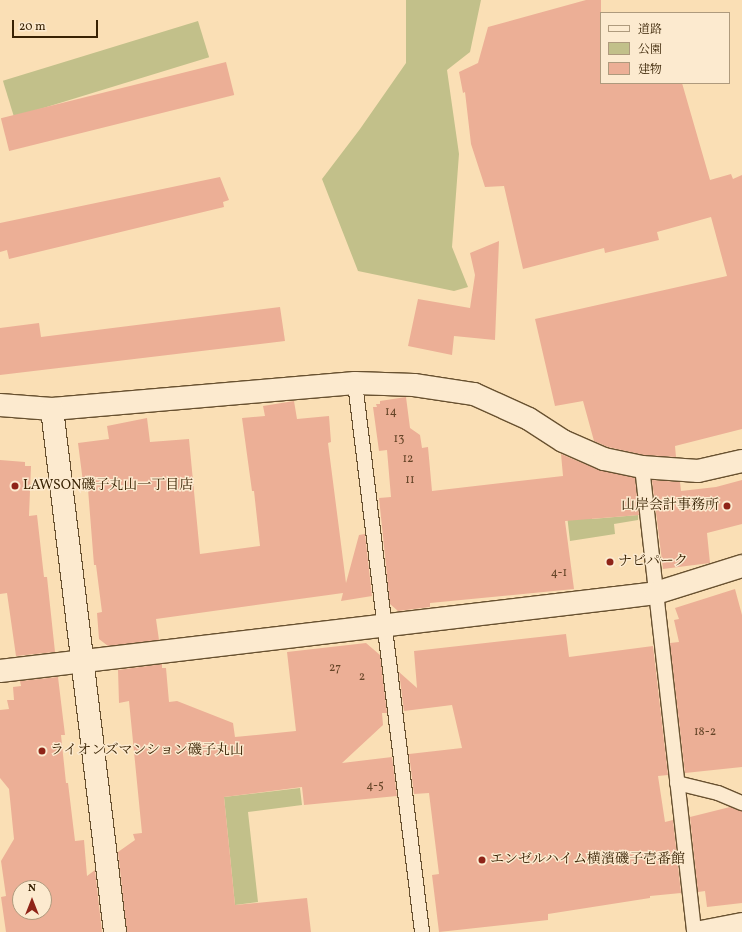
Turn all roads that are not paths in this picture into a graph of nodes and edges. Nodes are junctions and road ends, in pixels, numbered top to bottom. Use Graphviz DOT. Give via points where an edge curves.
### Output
graph roads {
  1 [pos="355,383"];
  2 [pos="0,405"];
  3 [pos="52,409"];
  4 [pos="742,461"];
  5 [pos="642,467"];
  6 [pos="742,566"];
  7 [pos="656,593"];
  8 [pos="386,626"];
  9 [pos="82,662"];
  10 [pos="0,671"];
  11 [pos="677,783"];
  12 [pos="740,800"];
  13 [pos="742,924"];
  14 [pos="115,932"];
  15 [pos="422,932"];
  16 [pos="694,932"];
  17 [pos="701,932"];
  1 -- 3 [label="street"];
  1 -- 5 [label="street" via="414,385 474,394 529,419 563,441 604,459"];
  1 -- 8 [label="lane"];
  2 -- 3 [label="street"];
  3 -- 9 [label="street"];
  4 -- 5 [label="street" via="698,471"];
  5 -- 7 [label="lane"];
  6 -- 7 [label="street"];
  7 -- 8 [label="street"];
  7 -- 11 [label="lane"];
  8 -- 9 [label="street"];
  8 -- 15 [label="lane"];
  9 -- 10 [label="street"];
  9 -- 14 [label="street"];
  11 -- 12 [label="lane"];
  11 -- 16 [label="lane"];
  13 -- 17 [label="street"];
}
